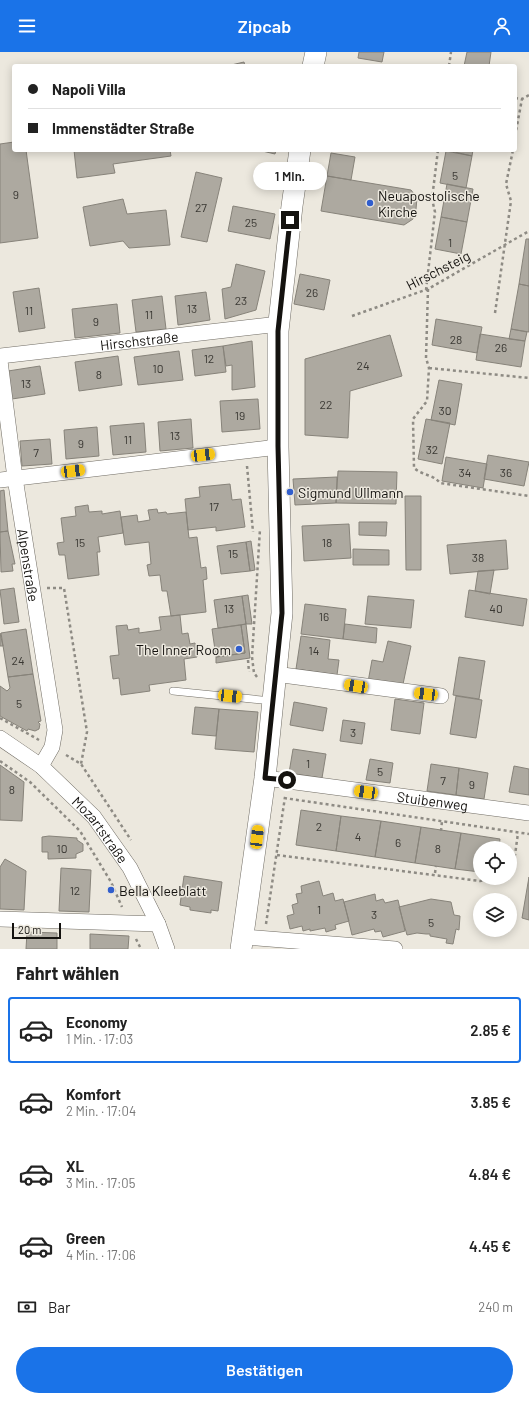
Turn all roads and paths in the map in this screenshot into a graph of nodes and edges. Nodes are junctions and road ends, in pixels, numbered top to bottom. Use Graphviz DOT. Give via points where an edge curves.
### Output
graph roads {
  1 [pos="316,52"];
  2 [pos="451,52"];
  3 [pos="313,64"];
  4 [pos="449,64"];
  5 [pos="529,95"];
  6 [pos="517,98"];
  7 [pos="522,99"];
  8 [pos="517,125"];
  9 [pos="300,152"];
  10 [pos="438,152"];
  11 [pos="512,152"];
  12 [pos="529,231"];
  13 [pos="505,246"];
  14 [pos="427,290"];
  15 [pos="495,313"];
  16 [pos="352,316"];
  17 [pos="278,324"];
  18 [pos="0,356"];
  19 [pos="0,361"];
  20 [pos="429,368"];
  21 [pos="529,378"];
  22 [pos="278,446"];
  23 [pos="245,450"];
  24 [pos="15,478"];
  25 [pos="0,480"];
  26 [pos="529,496"];
  27 [pos="260,524"];
  28 [pos="253,532"];
  29 [pos="32,588"];
  30 [pos="248,660"];
  31 [pos="249,672"];
  32 [pos="275,674"];
  33 [pos="173,691"];
  34 [pos="441,696"];
  35 [pos="272,700"];
  36 [pos="0,718"];
  37 [pos="0,738"];
  38 [pos="52,747"];
  39 [pos="0,762"];
  40 [pos="81,764"];
  41 [pos="41,766"];
  42 [pos="265,778"];
  43 [pos="287,780"];
  44 [pos="284,798"];
  45 [pos="529,813"];
  46 [pos="518,833"];
  47 [pos="529,834"];
  48 [pos="517,841"];
  49 [pos="255,852"];
  50 [pos="277,855"];
  51 [pos="436,866"];
  52 [pos="435,874"];
  53 [pos="473,880"];
  54 [pos="0,919"];
  55 [pos="129,923"];
  56 [pos="158,924"];
  57 [pos="264,939"];
  58 [pos="242,943"];
  59 [pos="167,949"];
  60 [pos="395,949"];
  1 -- 3 [label="street"];
  2 -- 4 [label="path"];
  5 -- 7 [label="path"];
  6 -- 7 [label="path"];
  7 -- 8 [label="path"];
  9 -- 17 [label="street"];
  10 -- 14 [label="path" via="432,199 435,212"];
  11 -- 13 [label="path" via="506,184 511,201"];
  12 -- 13 [label="path, Hirschsteig"];
  13 -- 14 [label="path, Hirschsteig"];
  13 -- 15 [label="path"];
  14 -- 16 [label="path, Hirschsteig"];
  14 -- 20 [label="path" via="426,358"];
  17 -- 18 [label="street, Hirschstraße"];
  17 -- 22 [label="street"];
  19 -- 24 [label="street, Alpenstraße"];
  20 -- 21 [label="path"];
  20 -- 26 [label="path" via="427,401 413,419 414,468 422,474 436,477 440,483"];
  22 -- 23 [label="street"];
  22 -- 32 [label="street" via="282,613"];
  23 -- 24 [label="street"];
  23 -- 28 [label="path"];
  24 -- 25 [label="street"];
  24 -- 29 [label="street, Alpenstraße"];
  27 -- 35 [label="path" via="252,657 254,673"];
  29 -- 38 [label="street, Alpenstraße" via="55,730"];
  29 -- 40 [label="path" via="64,588 87,732"];
  30 -- 31 [label="path"];
  32 -- 34 [label="street"];
  32 -- 35 [label="street"];
  33 -- 35 [label="lane"];
  35 -- 42 [label="street"];
  36 -- 38 [label="path"];
  37 -- 41 [label="street, Mozartstraße"];
  38 -- 41 [label="street, Alpenstraße"];
  39 -- 55 [label="path" via="30,782 80,831 111,882"];
  41 -- 56 [label="street, Mozartstraße" via="94,817 130,868"];
  42 -- 43 [label="street, Stuibenweg"];
  42 -- 49 [label="street"];
  43 -- 44 [label="path"];
  43 -- 45 [label="street, Stuibenweg"];
  44 -- 46 [label="path"];
  44 -- 50 [label="path"];
  46 -- 47 [label="path"];
  46 -- 48 [label="path"];
  49 -- 50 [label="path"];
  49 -- 58 [label="street"];
  50 -- 52 [label="path"];
  50 -- 57 [label="path"];
  51 -- 52 [label="path"];
  52 -- 53 [label="path"];
  54 -- 55 [label="street"];
  55 -- 56 [label="street"];
  56 -- 59 [label="street, Mozartstraße"];
  57 -- 58 [label="street"];
  57 -- 60 [label="street"];
}
